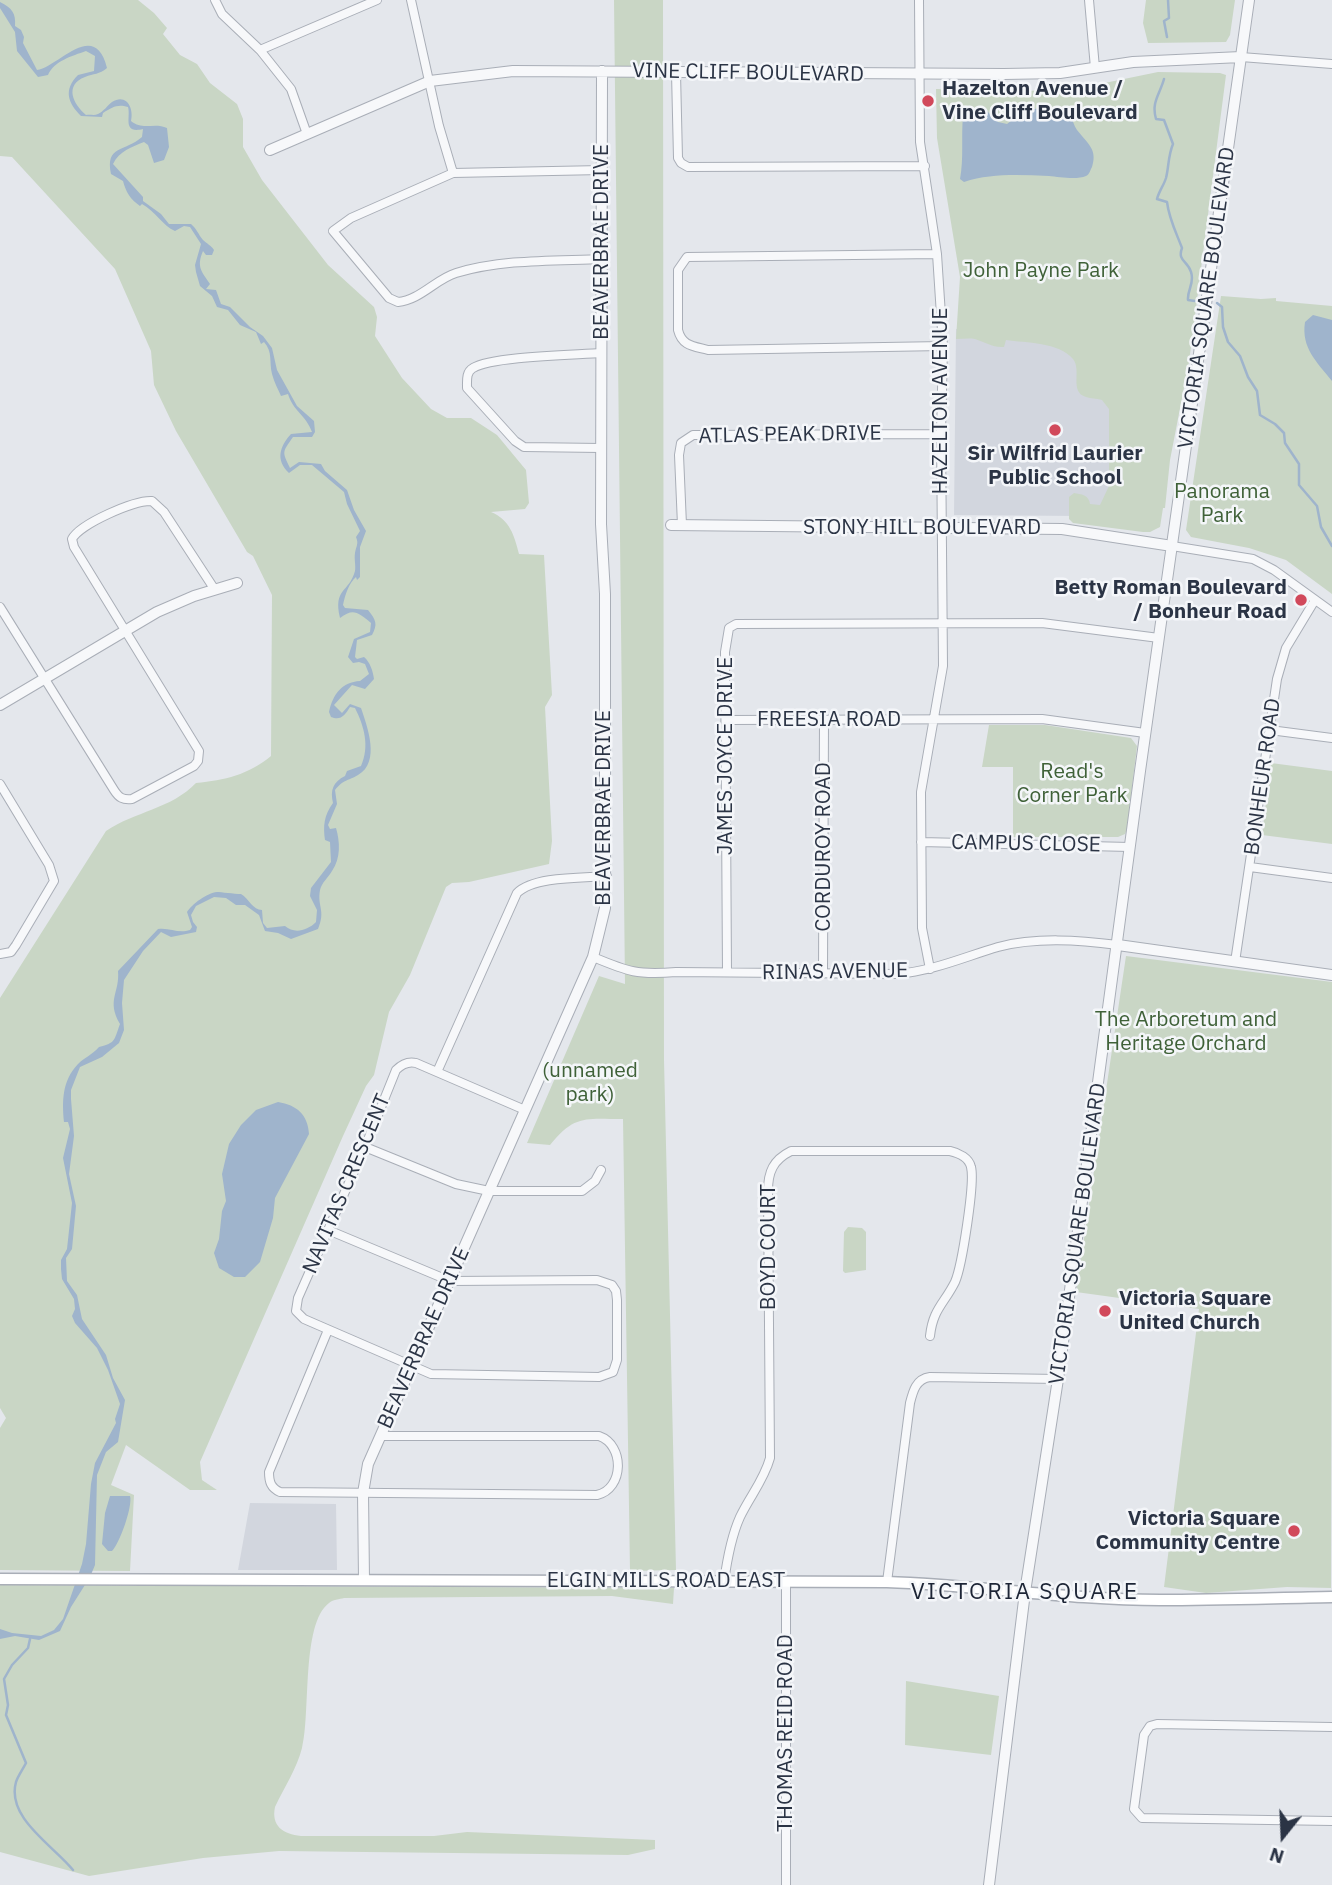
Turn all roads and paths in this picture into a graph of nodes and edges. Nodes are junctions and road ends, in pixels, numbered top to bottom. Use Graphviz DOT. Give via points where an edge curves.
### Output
graph roads {
  1 [pos="215,0"];
  2 [pos="377,0"];
  3 [pos="411,0"];
  4 [pos="919,0"];
  5 [pos="1090,0"];
  6 [pos="1249,0"];
  7 [pos="260,50"];
  8 [pos="1241,57"];
  9 [pos="1332,64"];
  10 [pos="1095,68"];
  11 [pos="602,71"];
  12 [pos="676,73"];
  13 [pos="918,75"];
  14 [pos="430,81"];
  15 [pos="307,134"];
  16 [pos="270,150"];
  17 [pos="925,166"];
  18 [pos="602,170"];
  19 [pos="453,173"];
  20 [pos="937,254"];
  21 [pos="602,259"];
  22 [pos="943,346"];
  23 [pos="601,354"];
  24 [pos="941,435"];
  25 [pos="601,448"];
  26 [pos="677,525"];
  27 [pos="941,529"];
  28 [pos="1172,546"];
  29 [pos="237,583"];
  30 [pos="215,590"];
  31 [pos="1315,600"];
  32 [pos="0,607"];
  33 [pos="1332,612"];
  34 [pos="942,624"];
  35 [pos="124,630"];
  36 [pos="1158,638"];
  37 [pos="44,680"];
  38 [pos="0,705"];
  39 [pos="933,719"];
  40 [pos="726,720"];
  41 [pos="824,720"];
  42 [pos="1270,730"];
  43 [pos="1145,733"];
  44 [pos="1332,738"];
  45 [pos="0,784"];
  46 [pos="921,842"];
  47 [pos="1130,847"];
  48 [pos="1250,867"];
  49 [pos="607,876"];
  50 [pos="1332,878"];
  51 [pos="1118,945"];
  52 [pos="0,954"];
  53 [pos="593,957"];
  54 [pos="1236,961"];
  55 [pos="930,969"];
  56 [pos="727,972"];
  57 [pos="823,973"];
  58 [pos="1332,975"];
  59 [pos="437,1072"];
  60 [pos="525,1110"];
  61 [pos="365,1147"];
  62 [pos="601,1170"];
  63 [pos="489,1191"];
  64 [pos="328,1230"];
  65 [pos="450,1281"];
  66 [pos="328,1330"];
  67 [pos="930,1336"];
  68 [pos="411,1367"];
  69 [pos="1058,1379"];
  70 [pos="381,1436"];
  71 [pos="363,1493"];
  72 [pos="0,1579"];
  73 [pos="364,1580"];
  74 [pos="724,1582"];
  75 [pos="786,1582"];
  76 [pos="887,1582"];
  77 [pos="1025,1591"];
  78 [pos="1332,1597"];
  79 [pos="1332,1727"];
  80 [pos="1332,1821"];
  81 [pos="786,1885"];
  82 [pos="989,1885"];
  1 -- 7 [label="street" via="222,14"];
  2 -- 7 [label="street"];
  3 -- 14 [label="street"];
  4 -- 13 [label="street, HAZELTON AVENUE"];
  5 -- 10 [label="street"];
  6 -- 8 [label="street, VICTORIA SQUARE BOULEVARD"];
  7 -- 15 [label="street" via="291,89"];
  8 -- 9 [label="street"];
  8 -- 10 [label="street, VINE CLIFF BOULEVARD"];
  8 -- 28 [label="street, VICTORIA SQUARE BOULEVARD"];
  10 -- 13 [label="street, VINE CLIFF BOULEVARD" via="1060,74"];
  11 -- 12 [label="street, VINE CLIFF BOULEVARD"];
  11 -- 14 [label="street, VINE CLIFF BOULEVARD" via="513,71"];
  11 -- 18 [label="street, BEAVERBRAE DRIVE"];
  12 -- 13 [label="street, VINE CLIFF BOULEVARD"];
  12 -- 17 [label="street" via="678,158 688,167"];
  13 -- 17 [label="street, HAZELTON AVENUE"];
  14 -- 15 [label="street, VINE CLIFF BOULEVARD"];
  14 -- 19 [label="street"];
  15 -- 16 [label="street, VINE CLIFF BOULEVARD"];
  17 -- 20 [label="street, HAZELTON AVENUE"];
  18 -- 19 [label="street"];
  18 -- 21 [label="street, BEAVERBRAE DRIVE"];
  19 -- 21 [label="street" via="351,218 333,231 394,301 404,302 452,274 474,268"];
  20 -- 22 [label="street, HAZELTON AVENUE"];
  20 -- 22 [label="street" via="687,257 678,270 678,330 686,344 708,349"];
  21 -- 23 [label="street, BEAVERBRAE DRIVE"];
  22 -- 24 [label="street, HAZELTON AVENUE"];
  23 -- 25 [label="street, BEAVERBRAE DRIVE"];
  23 -- 25 [label="street" via="498,360 473,368 467,388 524,447"];
  24 -- 26 [label="street, ATLAS PEAK DRIVE" via="693,435 681,443"];
  24 -- 27 [label="street, HAZELTON AVENUE"];
  25 -- 49 [label="street, BEAVERBRAE DRIVE"];
  26 -- 27 [label="street, STONY HILL BOULEVARD"];
  27 -- 28 [label="street, STONY HILL BOULEVARD" via="1062,529"];
  27 -- 34 [label="street, HAZELTON AVENUE"];
  28 -- 31 [label="street" via="1253,559"];
  28 -- 36 [label="street, VICTORIA SQUARE BOULEVARD"];
  29 -- 30 [label="street"];
  30 -- 35 [label="street"];
  30 -- 35 [label="street" via="158,505 147,500 135,504 81,528 72,539"];
  31 -- 33 [label="street"];
  31 -- 42 [label="street, BONHEUR ROAD" via="1286,648"];
  32 -- 37 [label="street"];
  34 -- 36 [label="street, JAMES JOYCE DRIVE" via="1042,623"];
  34 -- 39 [label="street, HAZELTON AVENUE" via="943,666"];
  34 -- 40 [label="street, JAMES JOYCE DRIVE" via="736,624 726,634"];
  35 -- 37 [label="street"];
  35 -- 37 [label="street" via="196,744 198,761 194,766 132,799 119,797"];
  36 -- 43 [label="street, VICTORIA SQUARE BOULEVARD"];
  37 -- 38 [label="street"];
  39 -- 41 [label="street, FREESIA ROAD"];
  39 -- 43 [label="street, FREESIA ROAD" via="1042,719"];
  39 -- 46 [label="street, HAZELTON AVENUE" via="921,792"];
  40 -- 41 [label="street, FREESIA ROAD"];
  40 -- 56 [label="street, JAMES JOYCE DRIVE"];
  41 -- 57 [label="street, CORDUROY ROAD"];
  42 -- 44 [label="street"];
  42 -- 48 [label="street, BONHEUR ROAD"];
  43 -- 47 [label="street, VICTORIA SQUARE BOULEVARD"];
  45 -- 52 [label="street" via="50,864 54,881 11,952"];
  46 -- 47 [label="street, CAMPUS CLOSE"];
  46 -- 55 [label="street, HAZELTON AVENUE" via="922,928"];
  47 -- 51 [label="street, VICTORIA SQUARE BOULEVARD"];
  48 -- 50 [label="street"];
  48 -- 54 [label="street, BONHEUR ROAD"];
  49 -- 53 [label="street, BEAVERBRAE DRIVE"];
  49 -- 59 [label="street" via="523,887 512,901"];
  51 -- 54 [label="street"];
  51 -- 55 [label="street, RINAS AVENUE" via="1019,943"];
  51 -- 69 [label="street, VICTORIA SQUARE BOULEVARD"];
  53 -- 56 [label="street, RINAS AVENUE" via="645,975"];
  53 -- 60 [label="street, BEAVERBRAE DRIVE"];
  54 -- 58 [label="street"];
  55 -- 57 [label="street, RINAS AVENUE" via="897,974"];
  56 -- 57 [label="street, RINAS AVENUE"];
  59 -- 60 [label="street, NAVITAS CRESCENT"];
  59 -- 61 [label="street, NAVITAS CRESCENT" via="411,1062 396,1070"];
  60 -- 63 [label="street, BEAVERBRAE DRIVE"];
  61 -- 63 [label="street" via="456,1184"];
  61 -- 64 [label="street, NAVITAS CRESCENT"];
  62 -- 63 [label="street" via="582,1191"];
  63 -- 65 [label="street, BEAVERBRAE DRIVE"];
  64 -- 65 [label="street"];
  64 -- 66 [label="street, NAVITAS CRESCENT" via="296,1308 299,1316"];
  65 -- 68 [label="street, BEAVERBRAE DRIVE"];
  65 -- 68 [label="street, NAVITAS CRESCENT" via="597,1280 612,1285 617,1300 616,1366 599,1377 439,1375"];
  66 -- 68 [label="street, NAVITAS CRESCENT"];
  66 -- 71 [label="street" via="269,1479 280,1492"];
  67 -- 74 [label="street, BOYD COURT" via="934,1313 959,1270 969,1197 968,1161 950,1152 791,1151 781,1156 770,1169 768,1191 770,1458 766,1474 740,1517"];
  68 -- 70 [label="street, BEAVERBRAE DRIVE"];
  69 -- 76 [label="street" via="930,1377 914,1387"];
  69 -- 77 [label="street, VICTORIA SQUARE BOULEVARD"];
  70 -- 71 [label="street, BEAVERBRAE DRIVE" via="368,1464"];
  70 -- 71 [label="street" via="599,1436 617,1453 616,1481 597,1494"];
  71 -- 73 [label="street, BEAVERBRAE DRIVE"];
  72 -- 73 [label="main road, ELGIN MILLS ROAD EAST"];
  73 -- 74 [label="main road, ELGIN MILLS ROAD EAST"];
  74 -- 75 [label="main road, ELGIN MILLS ROAD EAST"];
  75 -- 76 [label="main road, ELGIN MILLS ROAD EAST"];
  75 -- 81 [label="street, THOMAS REID ROAD"];
  76 -- 77 [label="main road, ELGIN MILLS ROAD EAST"];
  77 -- 78 [label="main road, ELGIN MILLS ROAD EAST" via="1162,1600"];
  77 -- 82 [label="street, VICTORIA SQUARE BOULEVARD"];
  79 -- 80 [label="street" via="1150,1726 1144,1735 1134,1801 1134,1810 1142,1818"];
}
